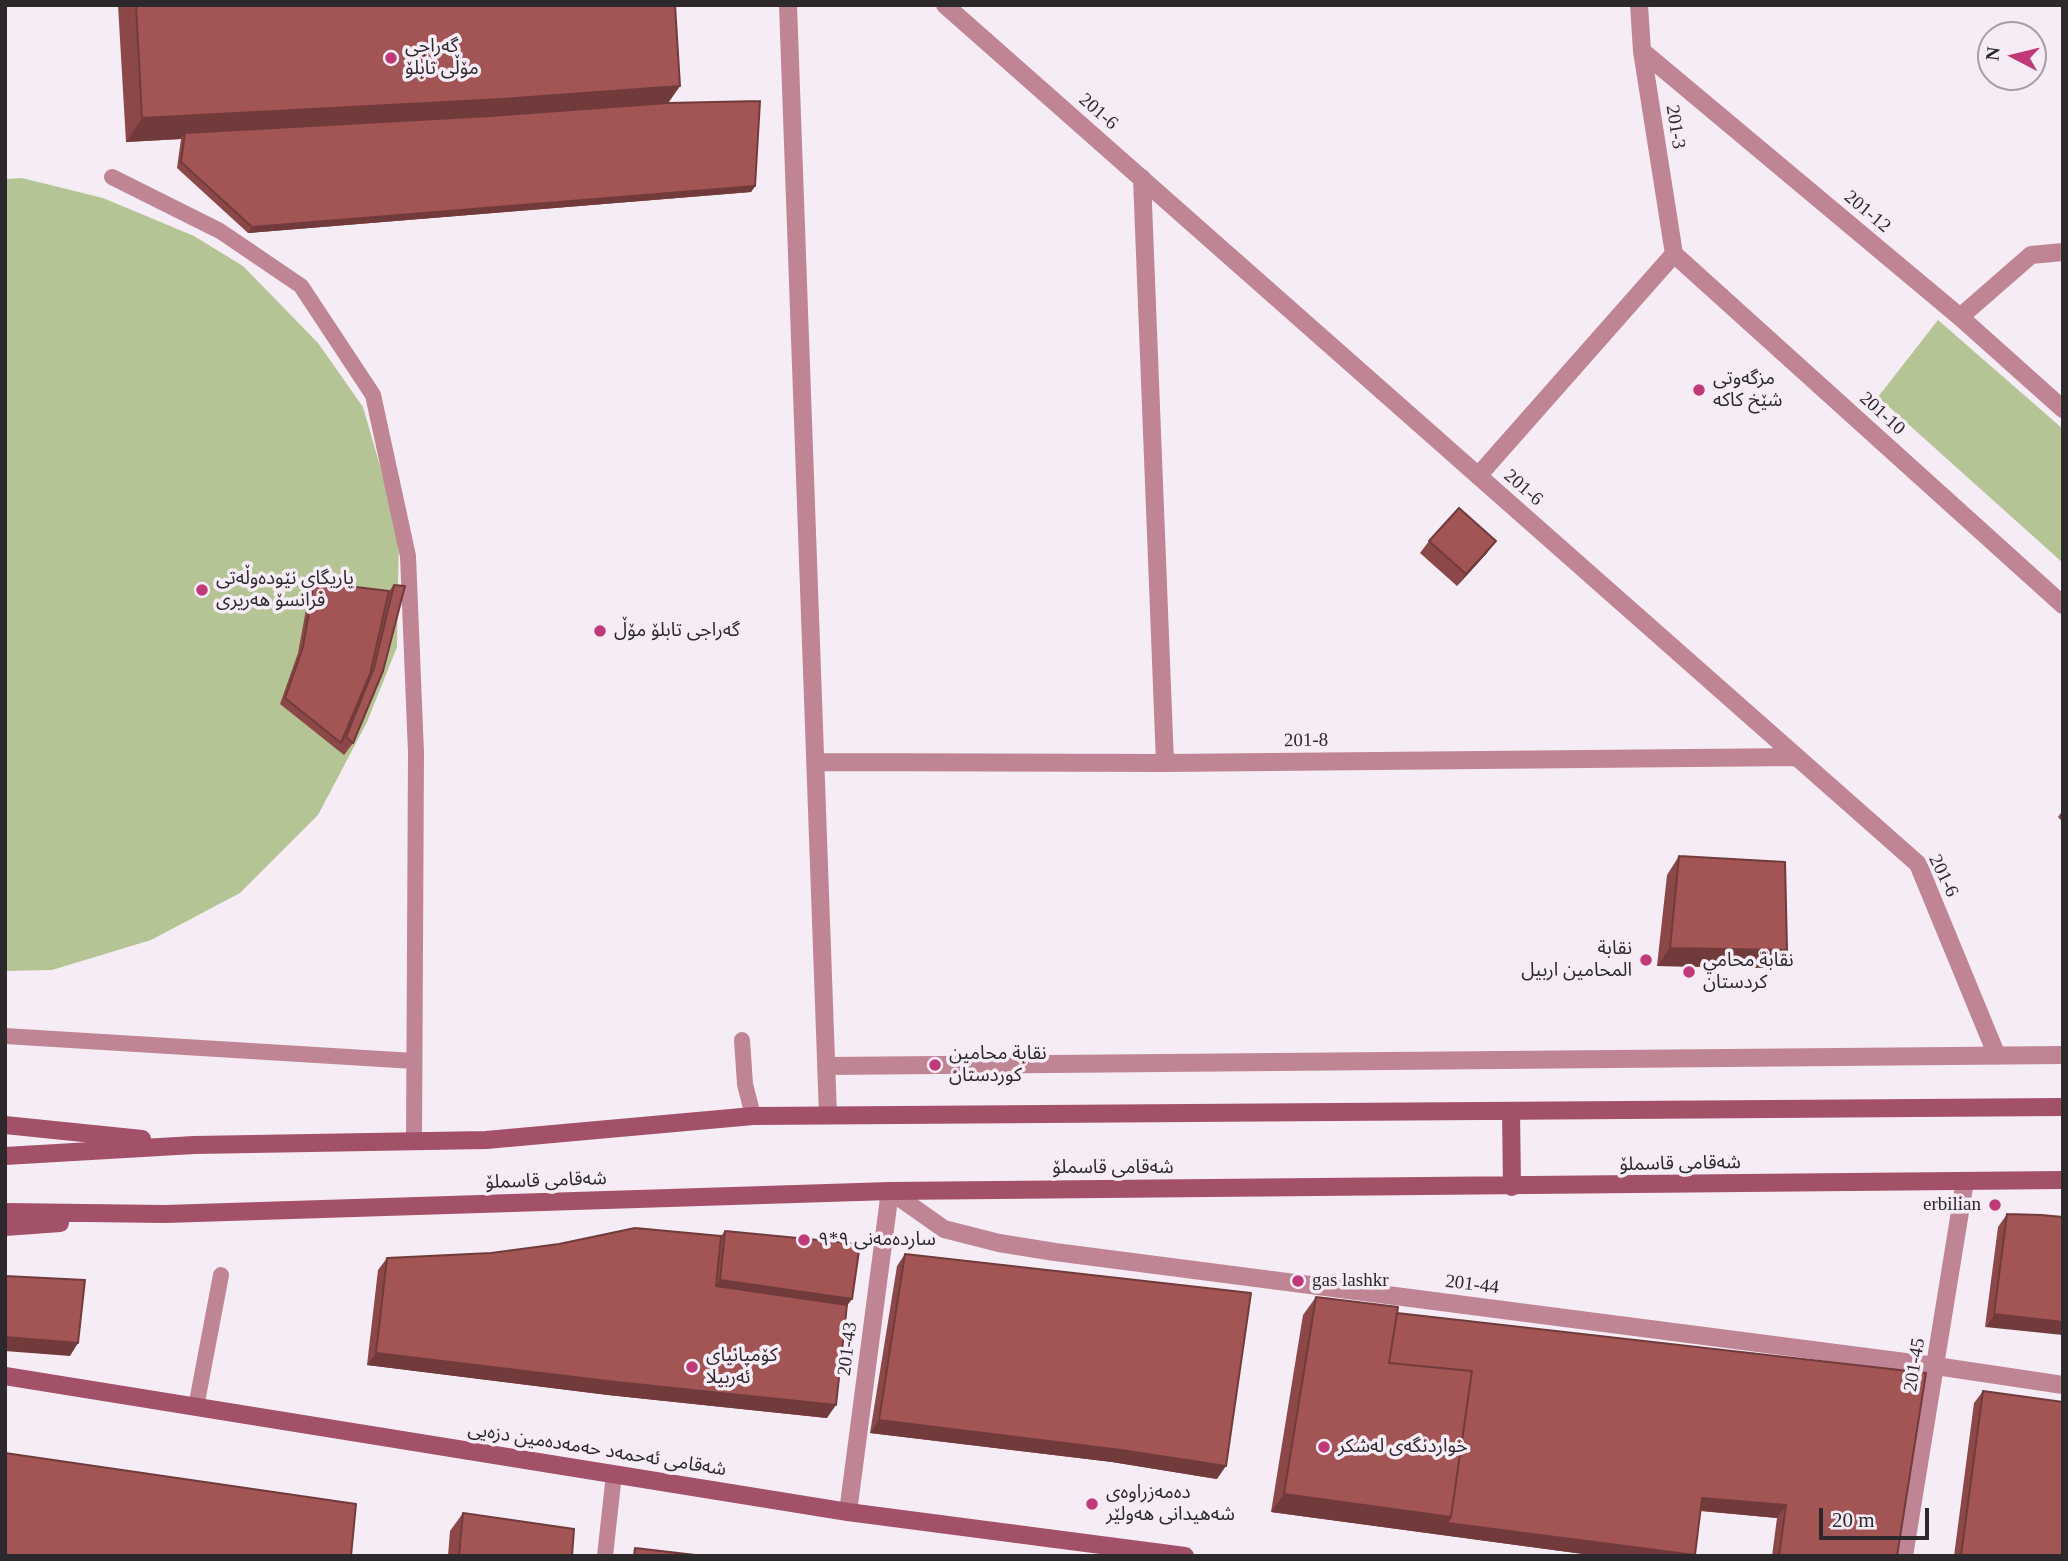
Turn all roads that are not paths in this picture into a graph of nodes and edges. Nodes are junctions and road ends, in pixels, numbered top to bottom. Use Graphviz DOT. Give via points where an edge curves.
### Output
graph roads {
  1 [pos="788,5"];
  2 [pos="945,5"];
  3 [pos="1639,5"];
  4 [pos="1642,51"];
  5 [pos="112,177"];
  6 [pos="1142,178"];
  7 [pos="2063,252"];
  8 [pos="1674,254"];
  9 [pos="1960,317"];
  10 [pos="2063,409"];
  11 [pos="1478,476"];
  12 [pos="2063,605"];
  13 [pos="1797,757"];
  14 [pos="815,762"];
  15 [pos="1165,763"];
  16 [pos="5,1036"];
  17 [pos="742,1040"];
  18 [pos="2063,1055"];
  19 [pos="1997,1056"];
  20 [pos="414,1060"];
  21 [pos="826,1066"];
  22 [pos="2063,1107"];
  23 [pos="1511,1111"];
  24 [pos="828,1115"];
  25 [pos="753,1116"];
  26 [pos="5,1125"];
  27 [pos="414,1141"];
  28 [pos="194,1145"];
  29 [pos="5,1156"];
  30 [pos="2063,1180"];
  31 [pos="1965,1181"];
  32 [pos="1512,1187"];
  33 [pos="890,1191"];
  34 [pos="5,1212"];
  35 [pos="165,1214"];
  36 [pos="5,1227"];
  37 [pos="221,1275"];
  38 [pos="1936,1366"];
  39 [pos="5,1376"];
  40 [pos="2063,1385"];
  41 [pos="196,1407"];
  42 [pos="614,1474"];
  43 [pos="848,1513"];
  44 [pos="1102,1550"];
  45 [pos="605,1556"];
  46 [pos="1185,1556"];
  47 [pos="1904,1556"];
  1 -- 14 [label="street"];
  2 -- 6 [label="street, 201-6"];
  3 -- 4 [label="street, 201-3"];
  4 -- 8 [label="street, 201-3"];
  4 -- 9 [label="street, 201-12"];
  5 -- 20 [label="lane" via="220,231 301,286 373,396 408,556 416,752"];
  6 -- 11 [label="street, 201-6"];
  6 -- 15 [label="street"];
  7 -- 9 [label="street" via="2031,255"];
  8 -- 11 [label="street"];
  8 -- 12 [label="street, 201-10"];
  9 -- 10 [label="street, 201-12"];
  11 -- 13 [label="street, 201-6"];
  13 -- 15 [label="street, 201-8"];
  13 -- 19 [label="street, 201-6" via="1918,864"];
  14 -- 15 [label="street, 201-8"];
  14 -- 21 [label="street"];
  16 -- 20 [label="lane"];
  17 -- 25 [label="lane"];
  18 -- 19 [label="street"];
  19 -- 21 [label="street"];
  20 -- 27 [label="lane"];
  21 -- 24 [label="street"];
  22 -- 23 [label="main road"];
  23 -- 24 [label="main road"];
  23 -- 32 [label="main road"];
  24 -- 25 [label="main road"];
  25 -- 27 [label="main road" via="486,1140"];
  26 -- 28 [label="main road"];
  27 -- 28 [label="main road"];
  28 -- 29 [label="main road"];
  30 -- 31 [label="main road, شەقامی قاسملۆ"];
  31 -- 32 [label="main road, شەقامی قاسملۆ"];
  31 -- 38 [label="street, 201-45"];
  32 -- 33 [label="main road, شەقامی قاسملۆ"];
  33 -- 35 [label="main road, شەقامی قاسملۆ"];
  33 -- 38 [label="street, 201-44" via="944,1229 999,1243"];
  33 -- 43 [label="street, 201-43"];
  34 -- 35 [label="main road, شەقامی قاسملۆ"];
  35 -- 36 [label="main road, شەقامی قاسملۆ"];
  37 -- 41 [label="lane"];
  38 -- 40 [label="street, 201-44"];
  38 -- 47 [label="street, 201-45"];
  39 -- 41 [label="main road, شەقامی ئەحمەد حەمەدەمین دزەیی"];
  41 -- 42 [label="main road, شەقامی ئەحمەد حەمەدەمین دزەیی"];
  42 -- 43 [label="main road, شەقامی ئەحمەد حەمەدەمین دزەیی"];
  42 -- 45 [label="lane"];
  43 -- 44 [label="main road, شەقامی ئەحمەد حەمەدەمین دزەیی"];
  44 -- 46 [label="main road, شەقامی ئەحمەد حەمەدەمین دزەیی"];
}
